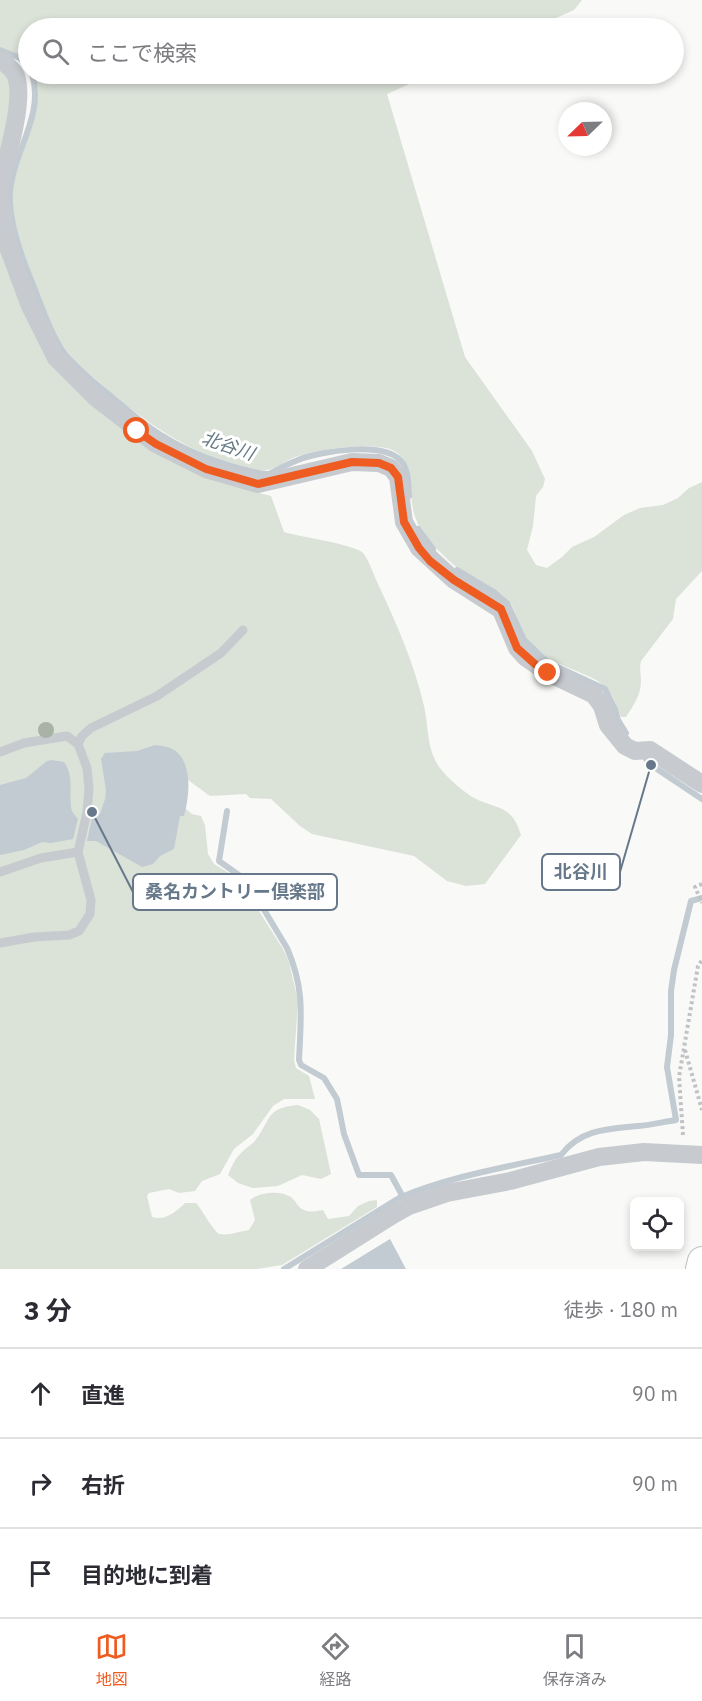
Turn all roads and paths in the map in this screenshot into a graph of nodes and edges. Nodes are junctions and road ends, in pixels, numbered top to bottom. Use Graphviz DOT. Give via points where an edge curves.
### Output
graph roads {
  1 [pos="0,59"];
  2 [pos="0,187"];
  3 [pos="0,197"];
  4 [pos="243,630"];
  5 [pos="78,744"];
  6 [pos="0,752"];
  7 [pos="702,784"];
  8 [pos="78,852"];
  9 [pos="0,872"];
  10 [pos="702,884"];
  11 [pos="702,903"];
  12 [pos="0,943"];
  13 [pos="702,960"];
  14 [pos="685,1049"];
  15 [pos="702,1110"];
  16 [pos="672,1137"];
  17 [pos="702,1155"];
  18 [pos="702,1261"];
  19 [pos="307,1269"];
  20 [pos="700,1269"];
  1 -- 2 [label="street" via="15,75 18,99"];
  3 -- 7 [label="street" via="9,247 30,306 56,358 95,397 137,431 172,452 206,469 258,484 352,462 379,463 391,468 398,477 404,522 430,561 501,609 517,648 525,657 594,695 608,725 625,746 634,751 650,750"];
  4 -- 5 [label="lane" via="221,653 157,696 91,728"];
  5 -- 6 [label="lane" via="67,736 24,743"];
  5 -- 8 [label="lane" via="87,768 89,789"];
  8 -- 9 [label="lane" via="41,858"];
  8 -- 12 [label="lane" via="91,900 90,914 79,931"];
  10 -- 11 [label="path" via="695,887"];
  13 -- 14 [label="path"];
  14 -- 15 [label="path"];
  14 -- 16 [label="path" via="680,1077 684,1135"];
  17 -- 19 [label="street" via="644,1152 599,1157 447,1193 393,1215"];
  18 -- 20 [label="main road"];
}
